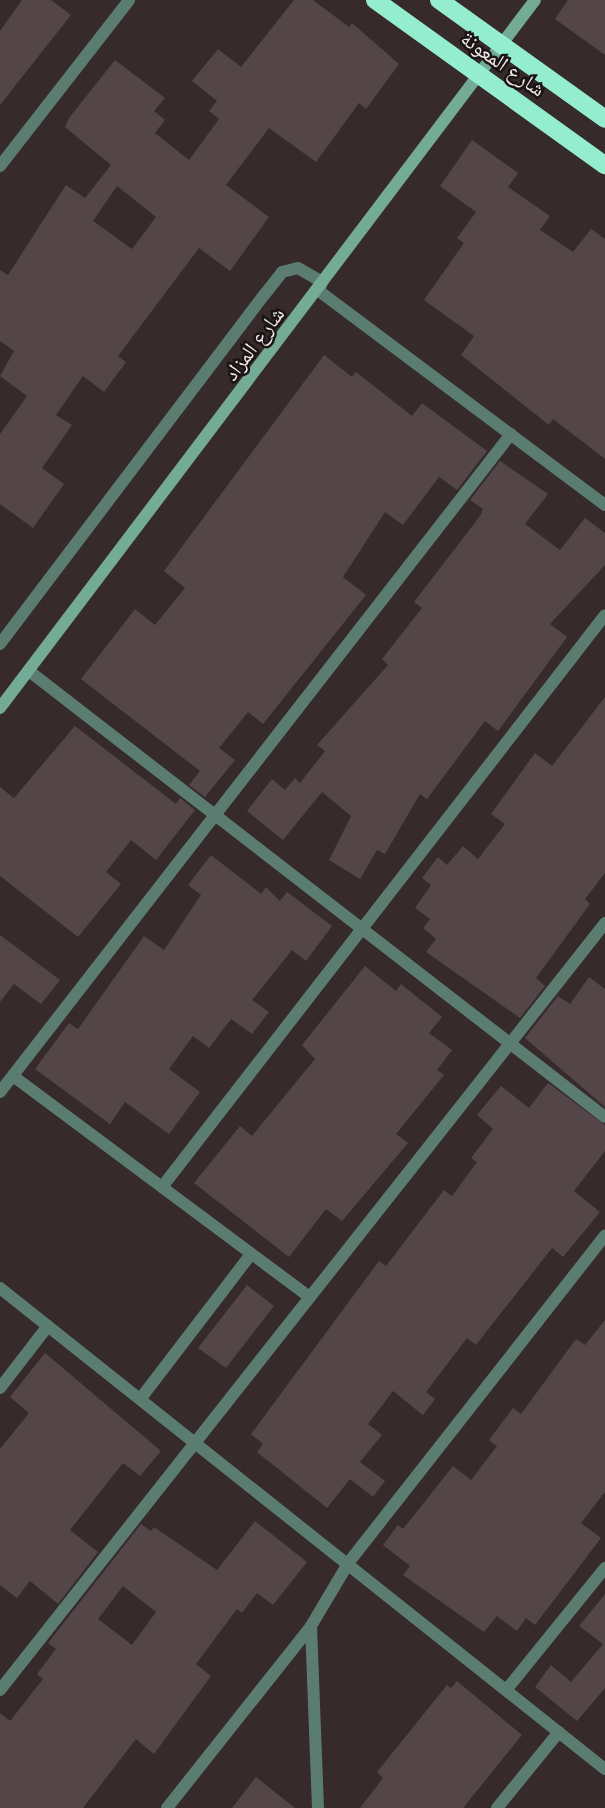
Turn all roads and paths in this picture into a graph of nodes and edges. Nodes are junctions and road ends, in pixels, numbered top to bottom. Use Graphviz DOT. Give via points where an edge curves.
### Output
graph roads {
  1 [pos="129,0"];
  2 [pos="375,0"];
  3 [pos="439,0"];
  4 [pos="535,0"];
  5 [pos="502,45"];
  6 [pos="480,75"];
  7 [pos="605,119"];
  8 [pos="605,165"];
  9 [pos="0,166"];
  10 [pos="321,286"];
  11 [pos="511,434"];
  12 [pos="605,505"];
  13 [pos="605,615"];
  14 [pos="0,644"];
  15 [pos="28,671"];
  16 [pos="0,708"];
  17 [pos="217,812"];
  18 [pos="605,923"];
  19 [pos="367,929"];
  20 [pos="511,1043"];
  21 [pos="13,1076"];
  22 [pos="0,1092"];
  23 [pos="605,1117"];
  24 [pos="162,1187"];
  25 [pos="605,1236"];
  26 [pos="251,1254"];
  27 [pos="0,1288"];
  28 [pos="309,1297"];
  29 [pos="48,1326"];
  30 [pos="0,1388"];
  31 [pos="141,1398"];
  32 [pos="199,1441"];
  33 [pos="350,1562"];
  34 [pos="605,1568"];
  35 [pos="311,1626"];
  36 [pos="507,1689"];
  37 [pos="0,1690"];
  38 [pos="559,1732"];
  39 [pos="605,1769"];
  40 [pos="167,1808"];
  41 [pos="318,1808"];
  42 [pos="497,1808"];
  1 -- 9 [label="street"];
  2 -- 6 [label="highway, شارع المعونة"];
  3 -- 5 [label="highway, شارع المعونة"];
  4 -- 5 [label="street, شارع المزاد"];
  5 -- 6 [label="street, شارع المزاد"];
  5 -- 7 [label="highway, شارع المعونة"];
  6 -- 8 [label="highway, شارع المعونة"];
  6 -- 10 [label="street, شارع المزاد"];
  10 -- 11 [label="street"];
  10 -- 14 [label="street" via="298,268 282,272"];
  10 -- 15 [label="street, شارع المزاد"];
  11 -- 12 [label="street"];
  11 -- 17 [label="street"];
  13 -- 19 [label="street"];
  15 -- 16 [label="street, شارع المزاد"];
  15 -- 17 [label="street"];
  17 -- 19 [label="street"];
  17 -- 21 [label="street"];
  18 -- 20 [label="street"];
  19 -- 20 [label="street"];
  19 -- 24 [label="street"];
  20 -- 23 [label="street"];
  20 -- 28 [label="street"];
  21 -- 22 [label="street"];
  21 -- 24 [label="street"];
  24 -- 26 [label="street"];
  25 -- 33 [label="street"];
  26 -- 28 [label="street"];
  26 -- 31 [label="street"];
  27 -- 29 [label="street"];
  28 -- 32 [label="street"];
  29 -- 30 [label="street"];
  29 -- 31 [label="street"];
  31 -- 32 [label="street"];
  32 -- 33 [label="street"];
  32 -- 37 [label="street"];
  33 -- 35 [label="street"];
  33 -- 36 [label="street"];
  34 -- 36 [label="street"];
  35 -- 40 [label="street"];
  35 -- 41 [label="street"];
  36 -- 38 [label="street"];
  38 -- 39 [label="street"];
  38 -- 42 [label="street"];
}
